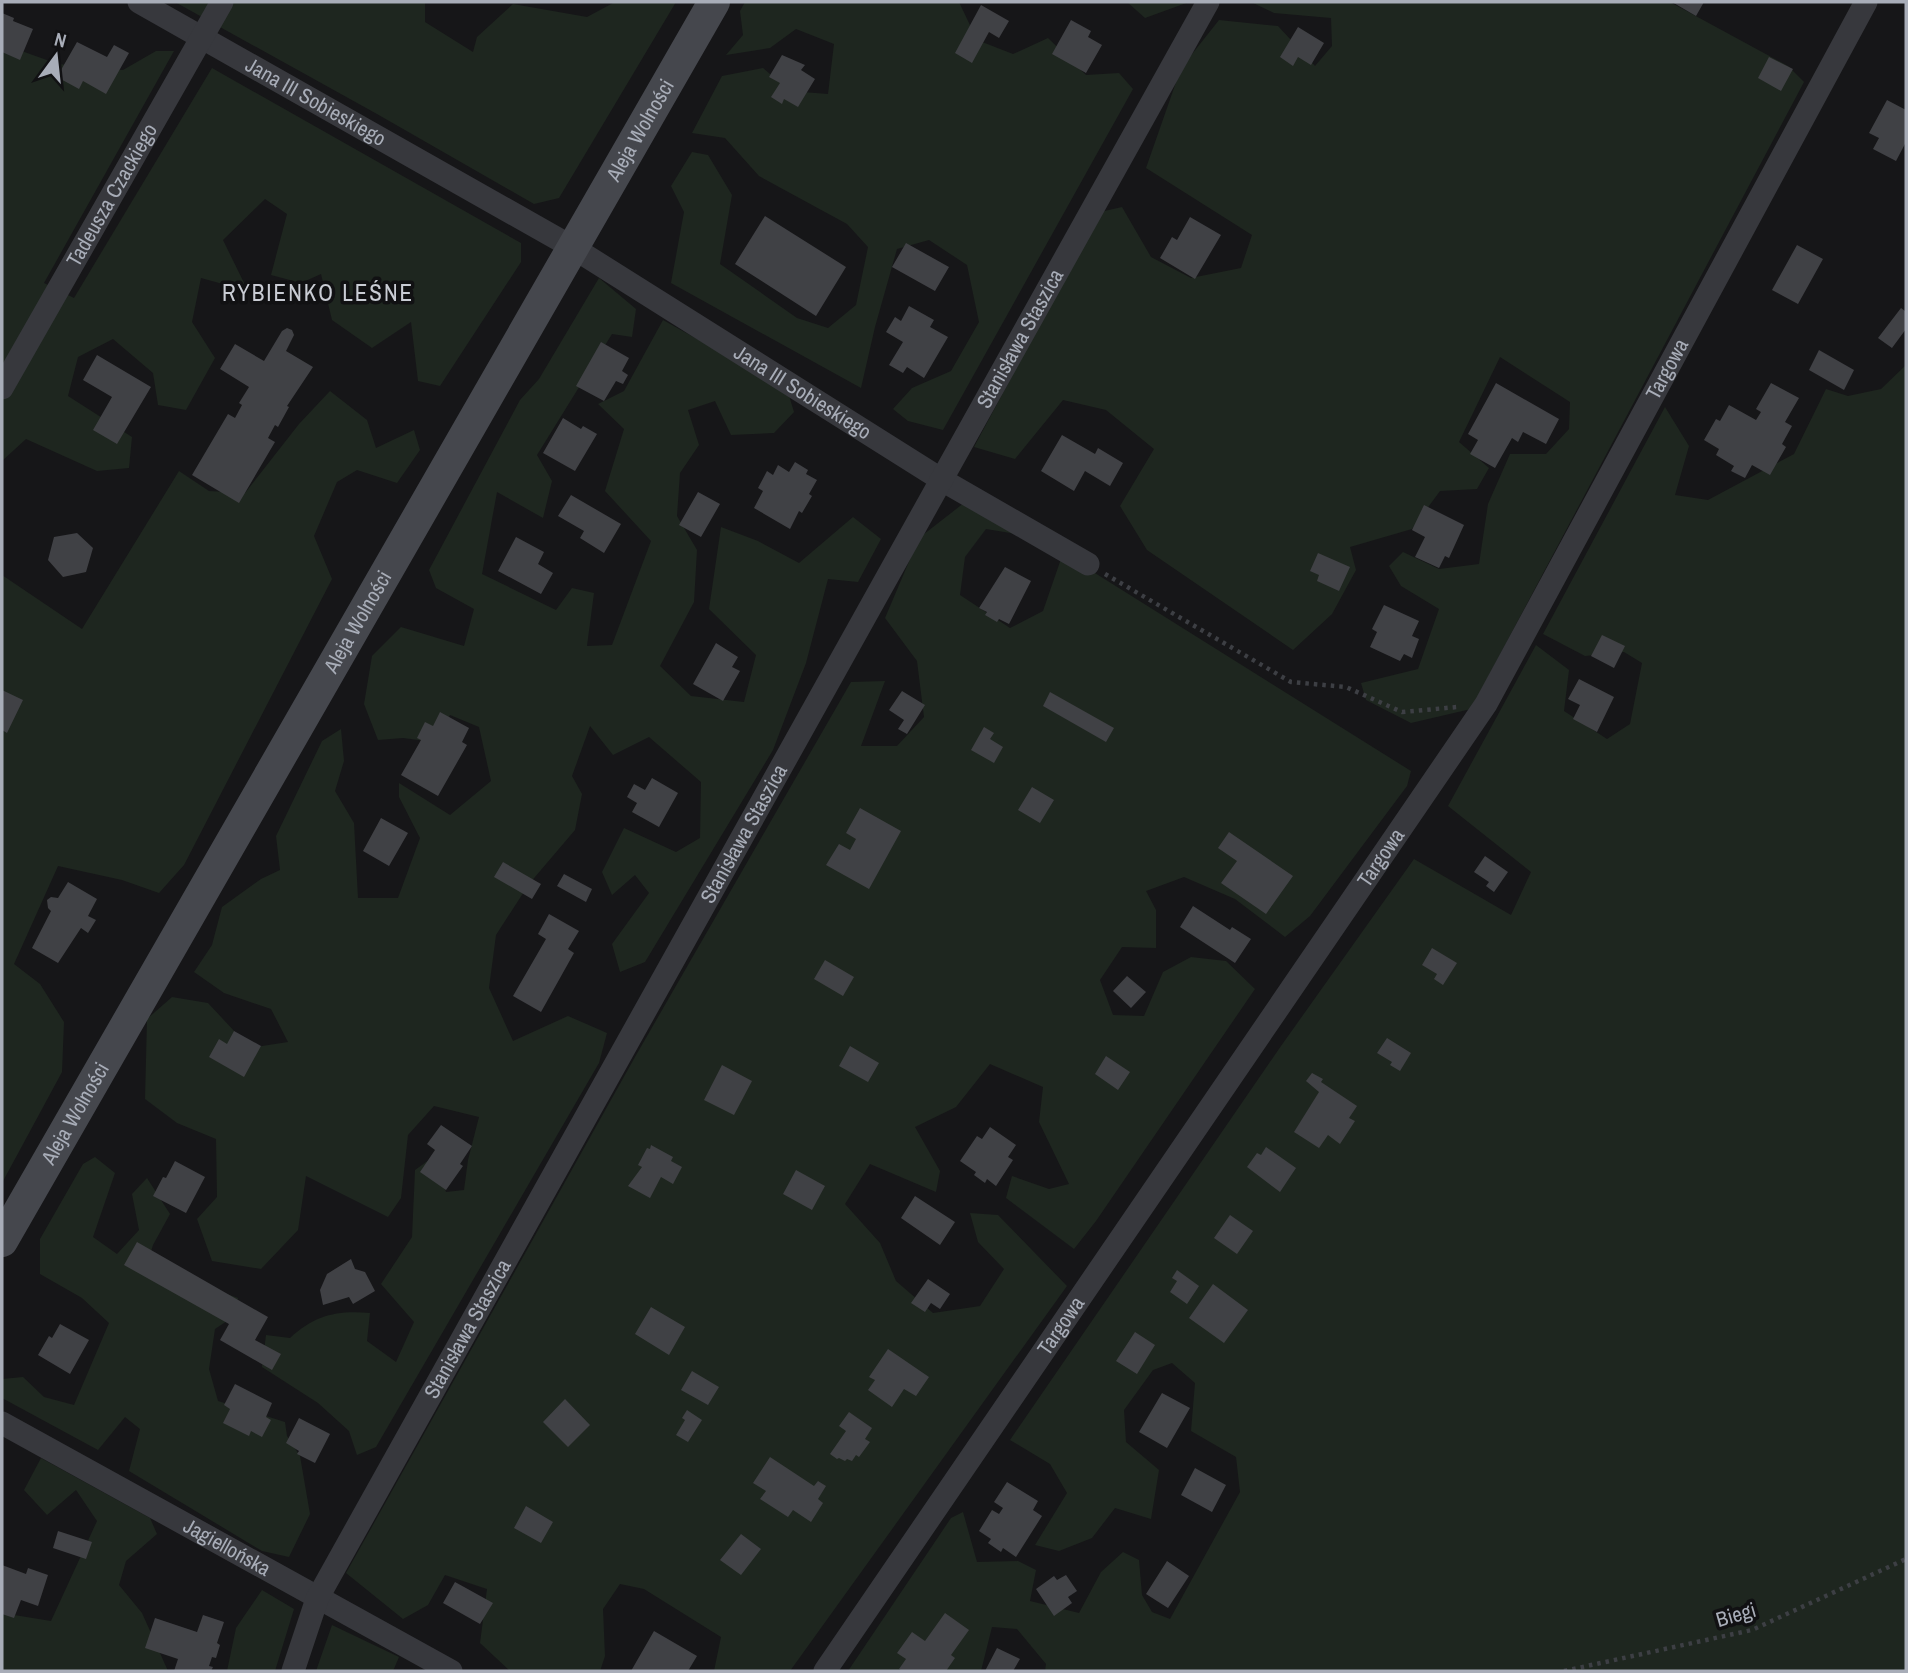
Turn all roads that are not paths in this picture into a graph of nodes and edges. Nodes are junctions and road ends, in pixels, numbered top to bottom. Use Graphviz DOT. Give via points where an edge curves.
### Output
graph roads {
  1 [pos="139,2"];
  2 [pos="222,2"];
  3 [pos="714,2"];
  4 [pos="1208,2"];
  5 [pos="1866,2"];
  6 [pos="201,38"];
  7 [pos="572,247"];
  8 [pos="2,387"];
  9 [pos="942,480"];
  10 [pos="1088,564"];
  11 [pos="2,1241"];
  12 [pos="2,1423"];
  13 [pos="317,1599"];
  14 [pos="293,1671"];
  15 [pos="451,1671"];
  16 [pos="825,1671"];
  1 -- 6 [label="street, Jana III Sobieskiego"];
  2 -- 6 [label="street, Tadeusza Czackiego"];
  3 -- 7 [label="street, Aleja Wolności"];
  4 -- 9 [label="street, Stanisława Staszica"];
  5 -- 16 [label="street, Targowa" via="1486,704"];
  6 -- 7 [label="street, Jana III Sobieskiego"];
  6 -- 8 [label="street, Tadeusza Czackiego"];
  7 -- 9 [label="street, Jana III Sobieskiego"];
  7 -- 11 [label="street, Aleja Wolności"];
  9 -- 10 [label="street, Jana III Sobieskiego"];
  9 -- 13 [label="street, Stanisława Staszica"];
  12 -- 13 [label="street, Jagiellońska"];
  13 -- 14 [label="street, Stanisława Staszica"];
  13 -- 15 [label="street, Jagiellońska"];
}
